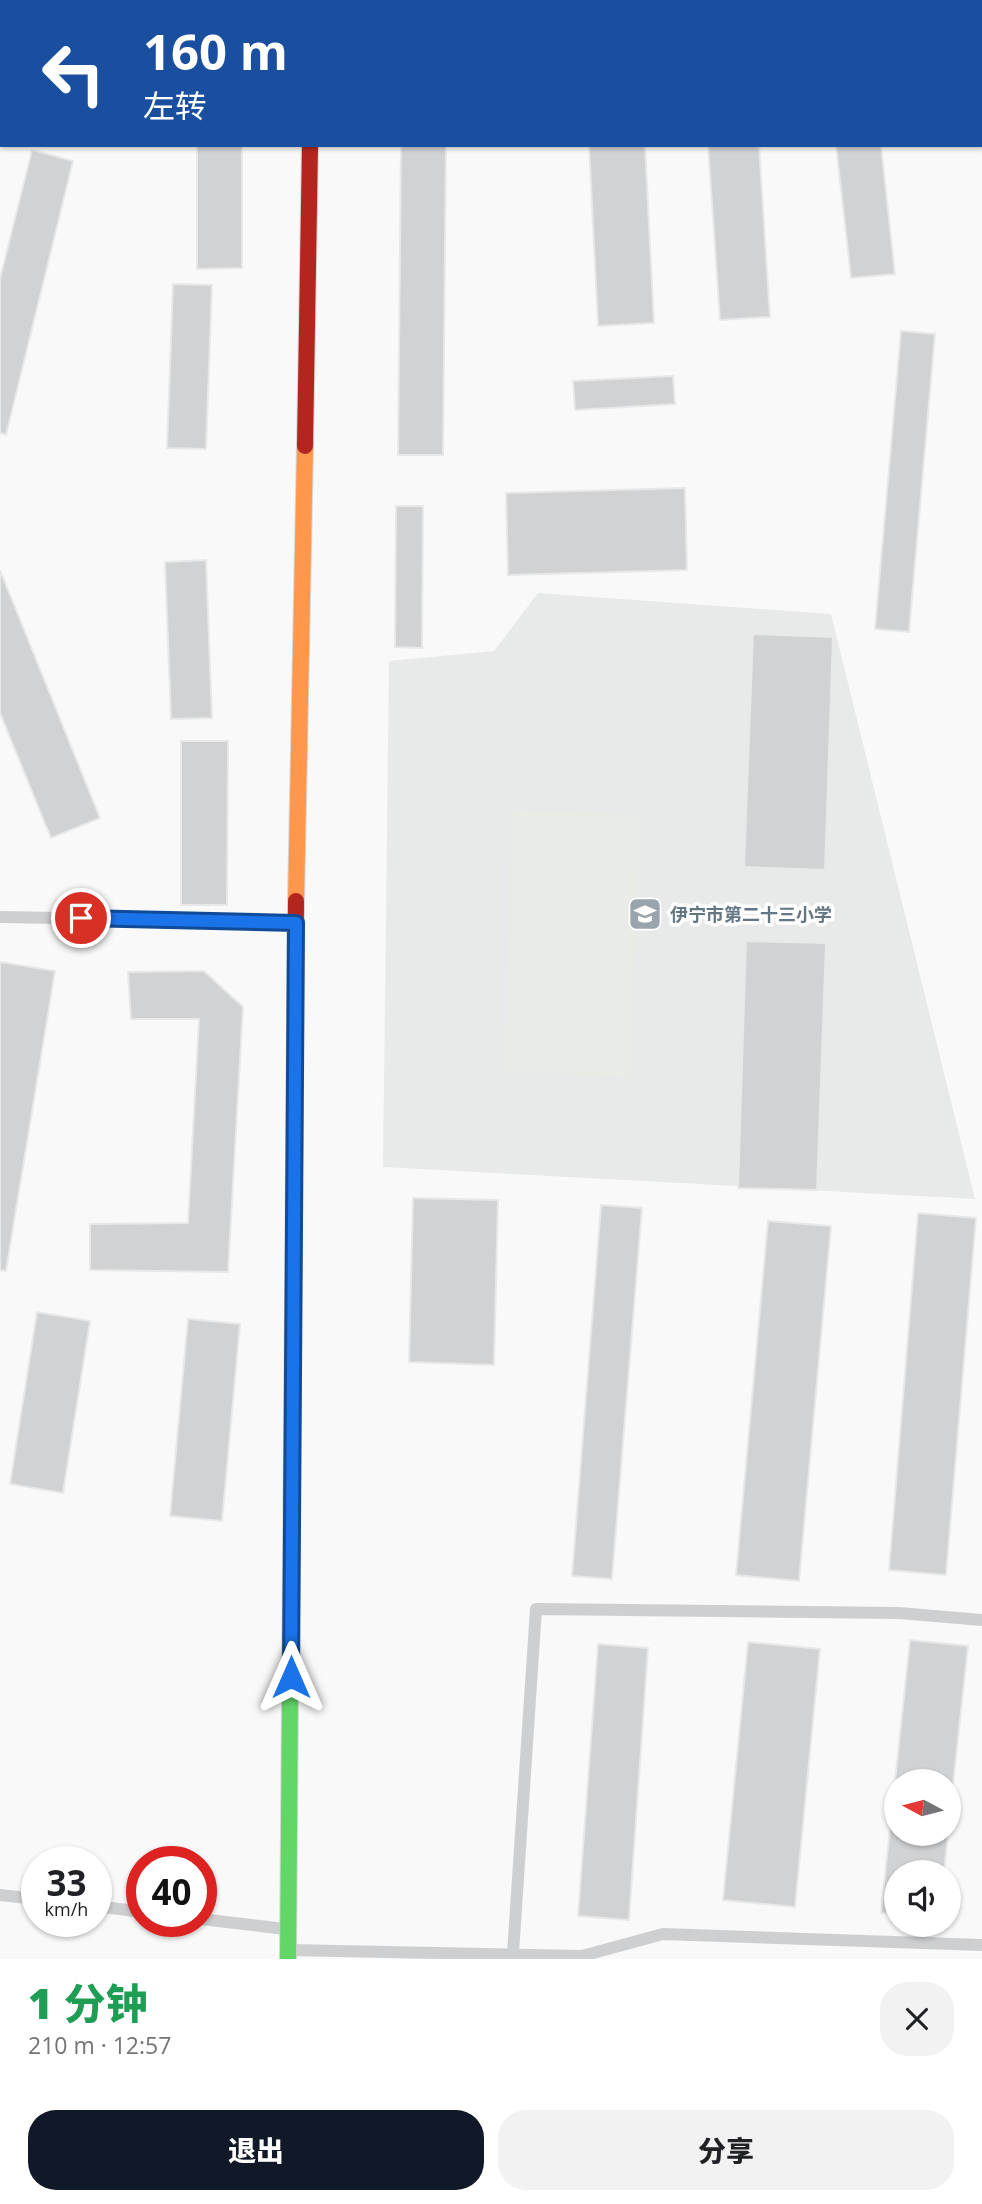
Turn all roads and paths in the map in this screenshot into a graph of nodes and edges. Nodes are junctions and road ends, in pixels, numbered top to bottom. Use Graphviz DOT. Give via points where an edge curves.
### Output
graph roads {
  1 [pos="310,147"];
  2 [pos="0,917"];
  3 [pos="296,923"];
  4 [pos="982,1620"];
  5 [pos="0,1895"];
  6 [pos="21,1897"];
  7 [pos="217,1921"];
  8 [pos="289,1929"];
  9 [pos="982,1945"];
  10 [pos="513,1953"];
  11 [pos="288,1954"];
  1 -- 3 [label="street"];
  2 -- 3 [label="lane"];
  3 -- 8 [label="street"];
  4 -- 10 [label="lane" via="899,1613 536,1609"];
  5 -- 6 [label="lane"];
  7 -- 8 [label="lane"];
  8 -- 11 [label="street"];
  9 -- 10 [label="lane" via="663,1934 582,1955"];
  10 -- 11 [label="lane"];
}
